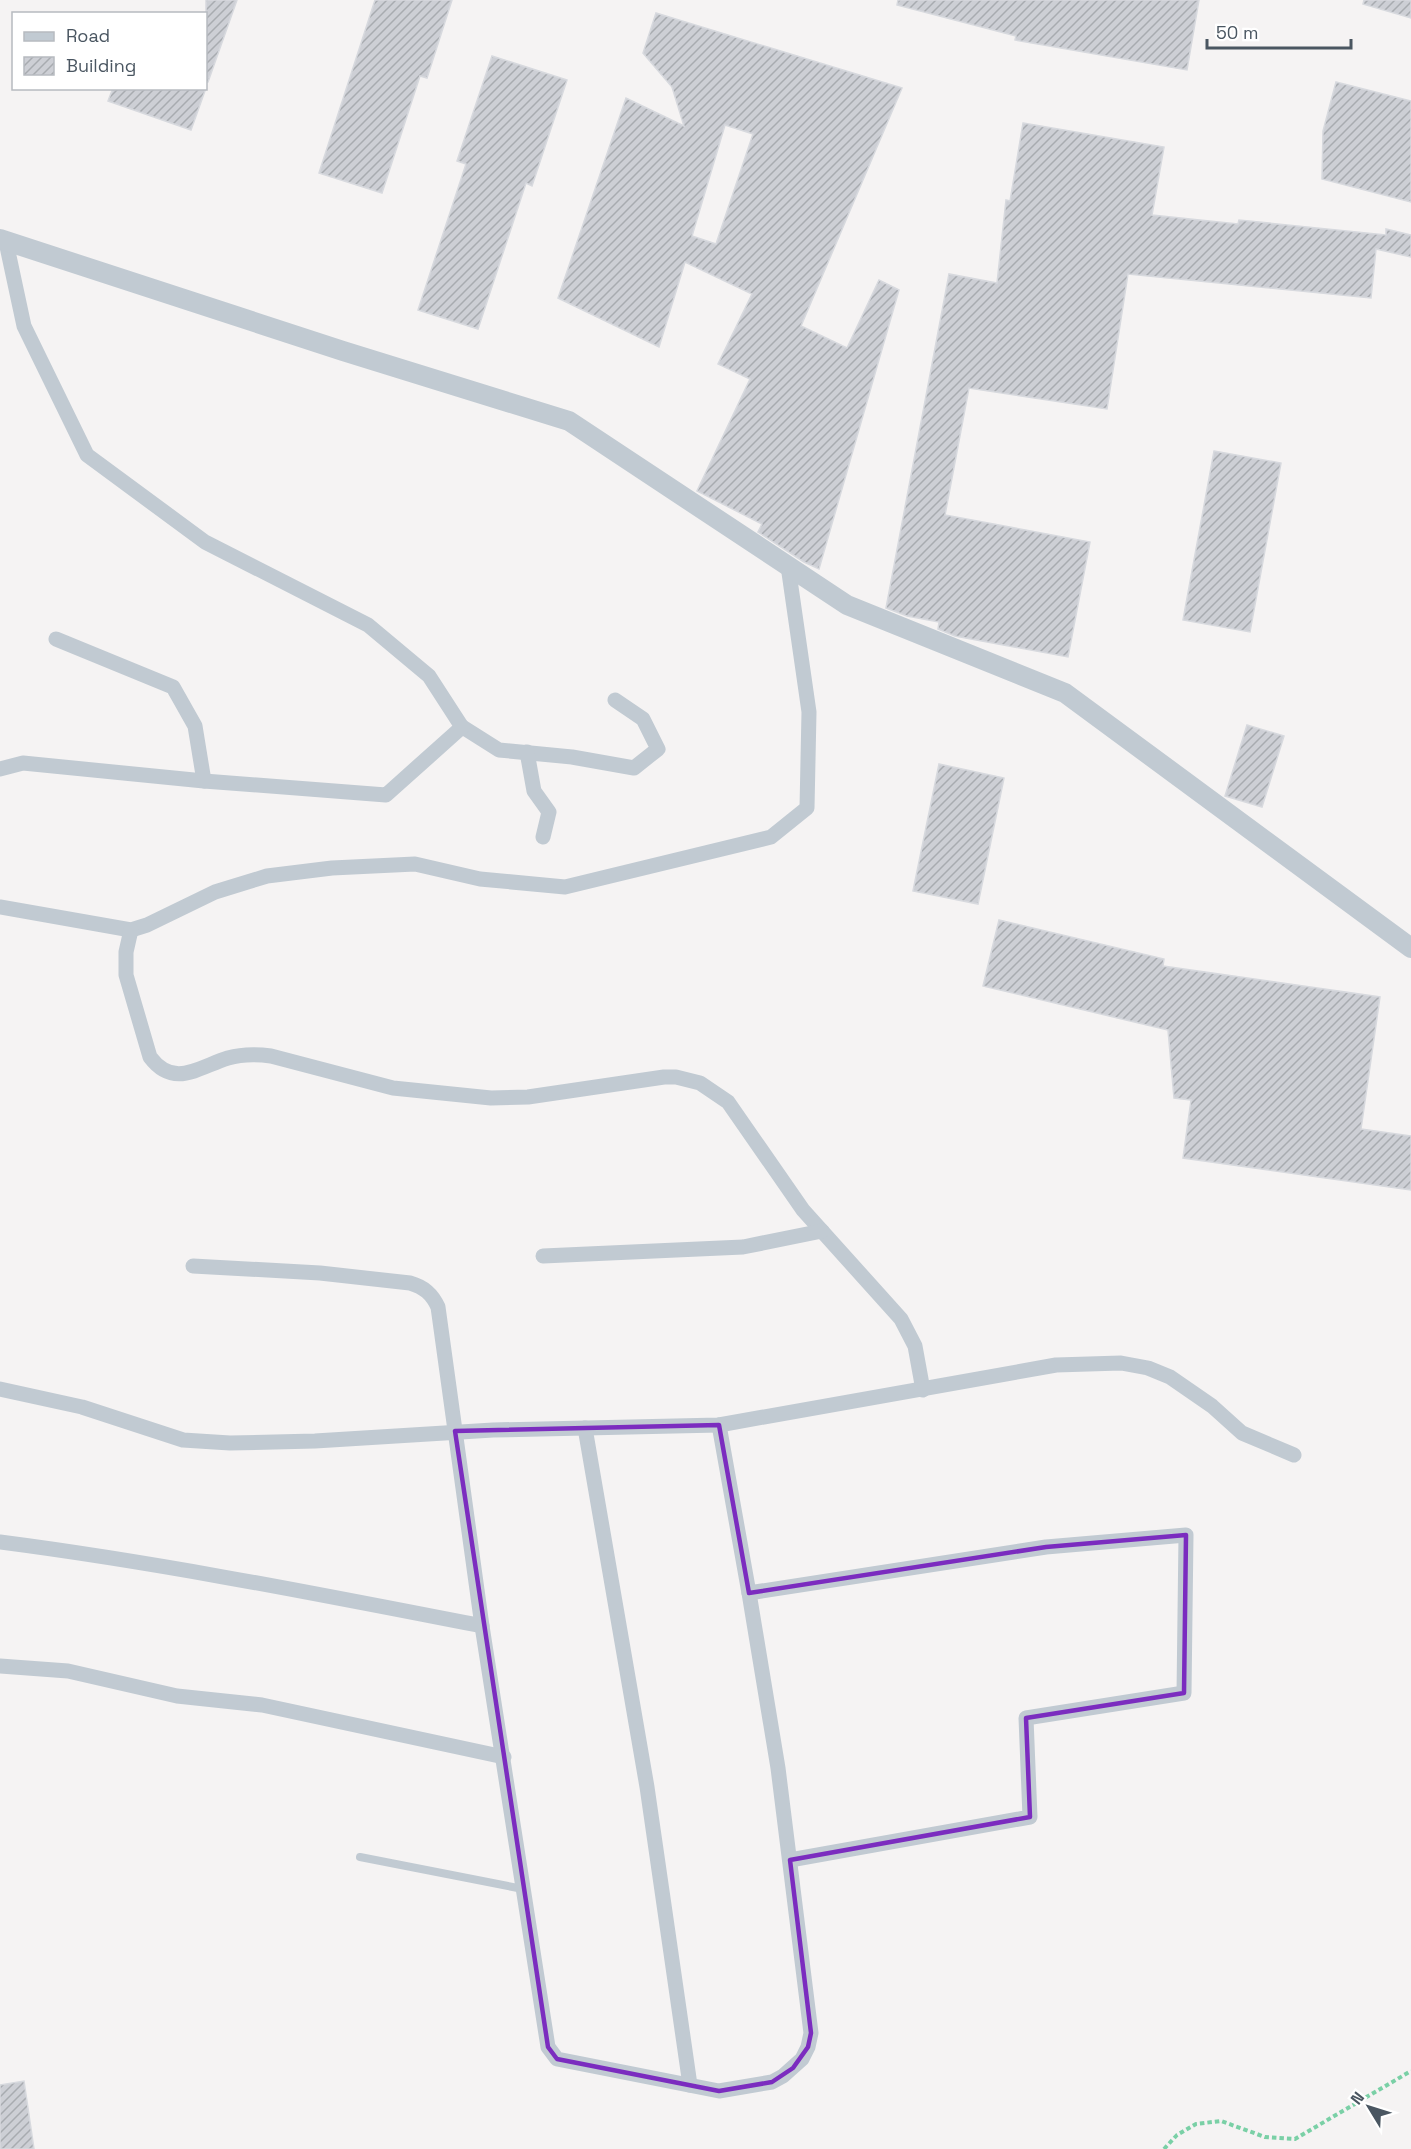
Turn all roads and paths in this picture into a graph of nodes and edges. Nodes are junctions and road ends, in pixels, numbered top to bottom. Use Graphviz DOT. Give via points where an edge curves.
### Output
graph roads {
  1 [pos="3,241"];
  2 [pos="788,566"];
  3 [pos="56,639"];
  4 [pos="615,700"];
  5 [pos="461,726"];
  6 [pos="527,752"];
  7 [pos="0,769"];
  8 [pos="204,781"];
  9 [pos="543,837"];
  10 [pos="0,907"];
  11 [pos="131,930"];
  12 [pos="1411,948"];
  13 [pos="822,1231"];
  14 [pos="543,1256"];
  15 [pos="193,1266"];
  16 [pos="0,1389"];
  17 [pos="923,1390"];
  18 [pos="718,1425"];
  19 [pos="585,1428"];
  20 [pos="455,1431"];
  21 [pos="1294,1455"];
  22 [pos="0,1542"];
  23 [pos="749,1593"];
  24 [pos="482,1626"];
  25 [pos="0,1666"];
  26 [pos="504,1757"];
  27 [pos="360,1857"];
  28 [pos="790,1860"];
  29 [pos="524,1889"];
  30 [pos="1411,2071"];
  31 [pos="690,2085"];
  32 [pos="1164,2149"];
  1 -- 2 [label="street" via="568,421"];
  1 -- 5 [label="street" via="24,326 87,455 205,542 368,625 429,676"];
  2 -- 11 [label="street" via="809,712 807,808 771,837 565,888 480,879 415,864 267,876 215,892"];
  2 -- 12 [label="street" via="847,605 1065,693"];
  3 -- 8 [label="street" via="173,687 195,726"];
  4 -- 6 [label="street" via="643,719 658,749 634,768"];
  5 -- 6 [label="street" via="499,750"];
  5 -- 8 [label="street" via="386,795"];
  6 -- 9 [label="street" via="534,790 549,812"];
  7 -- 8 [label="street" via="23,763"];
  10 -- 11 [label="street"];
  11 -- 13 [label="street" via="126,975 150,1057 170,1072 187,1073 226,1058 256,1054 393,1088 491,1098 528,1097 664,1077 688,1079 710,1088 728,1102"];
  13 -- 14 [label="street" via="743,1247"];
  13 -- 17 [label="street" via="901,1319 915,1346"];
  15 -- 20 [label="street" via="320,1273 419,1286 434,1298 438,1307"];
  16 -- 20 [label="street" via="82,1407 183,1440 315,1441"];
  17 -- 18 [label="street"];
  17 -- 21 [label="street" via="1056,1365 1120,1363 1170,1377 1242,1433"];
  18 -- 19 [label="street"];
  18 -- 23 [label="street"];
  19 -- 20 [label="street"];
  19 -- 31 [label="street" via="646,1786"];
  20 -- 24 [label="street"];
  22 -- 24 [label="street" via="255,1582"];
  23 -- 28 [label="street"];
  23 -- 28 [label="street" via="1046,1547 1186,1535 1184,1693 1026,1718 1030,1817"];
  24 -- 26 [label="street"];
  25 -- 26 [label="street" via="68,1671 177,1696 262,1705"];
  26 -- 29 [label="street"];
  27 -- 29 [label="lane"];
  28 -- 31 [label="street" via="812,2034 808,2047 793,2068 772,2082 719,2091"];
  29 -- 31 [label="street" via="547,2041 556,2059"];
  30 -- 32 [label="path" via="1295,2139 1265,2137 1221,2121 1196,2124 1177,2135"];
}
